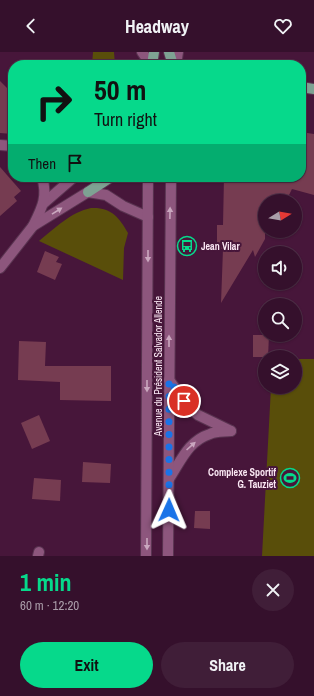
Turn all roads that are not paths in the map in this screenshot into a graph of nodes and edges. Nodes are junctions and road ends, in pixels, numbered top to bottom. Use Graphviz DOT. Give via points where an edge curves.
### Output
graph roads {
  1 [pos="43,182"];
  2 [pos="68,182"];
  3 [pos="103,182"];
  4 [pos="148,182"];
  5 [pos="171,182"];
  6 [pos="88,192"];
  7 [pos="44,203"];
  8 [pos="148,217"];
  9 [pos="33,226"];
  10 [pos="0,268"];
  11 [pos="169,380"];
  12 [pos="169,479"];
  13 [pos="146,556"];
  14 [pos="168,556"];
  1 -- 7 [label="street"];
  2 -- 7 [label="street"];
  3 -- 6 [label="main road"];
  4 -- 8 [label="street, Avenue du Président Salvador Allende"];
  11 -- 5 [label="street, Avenue du Président Salvador Allende, one-way"];
  6 -- 8 [label="street" via="106,195"];
  9 -- 6 [label="street, one-way"];
  7 -- 9 [label="street"];
  8 -- 13 [label="street, Avenue du Président Salvador Allende, one-way"];
  9 -- 10 [label="street"];
  11 -- 12 [label="street, Avenue du Président Salvador Allende"];
  12 -- 11 [label="street, one-way" via="185,452 198,440 210,433 231,431 198,415"];
  12 -- 14 [label="street, Avenue du Président Salvador Allende"];
}
